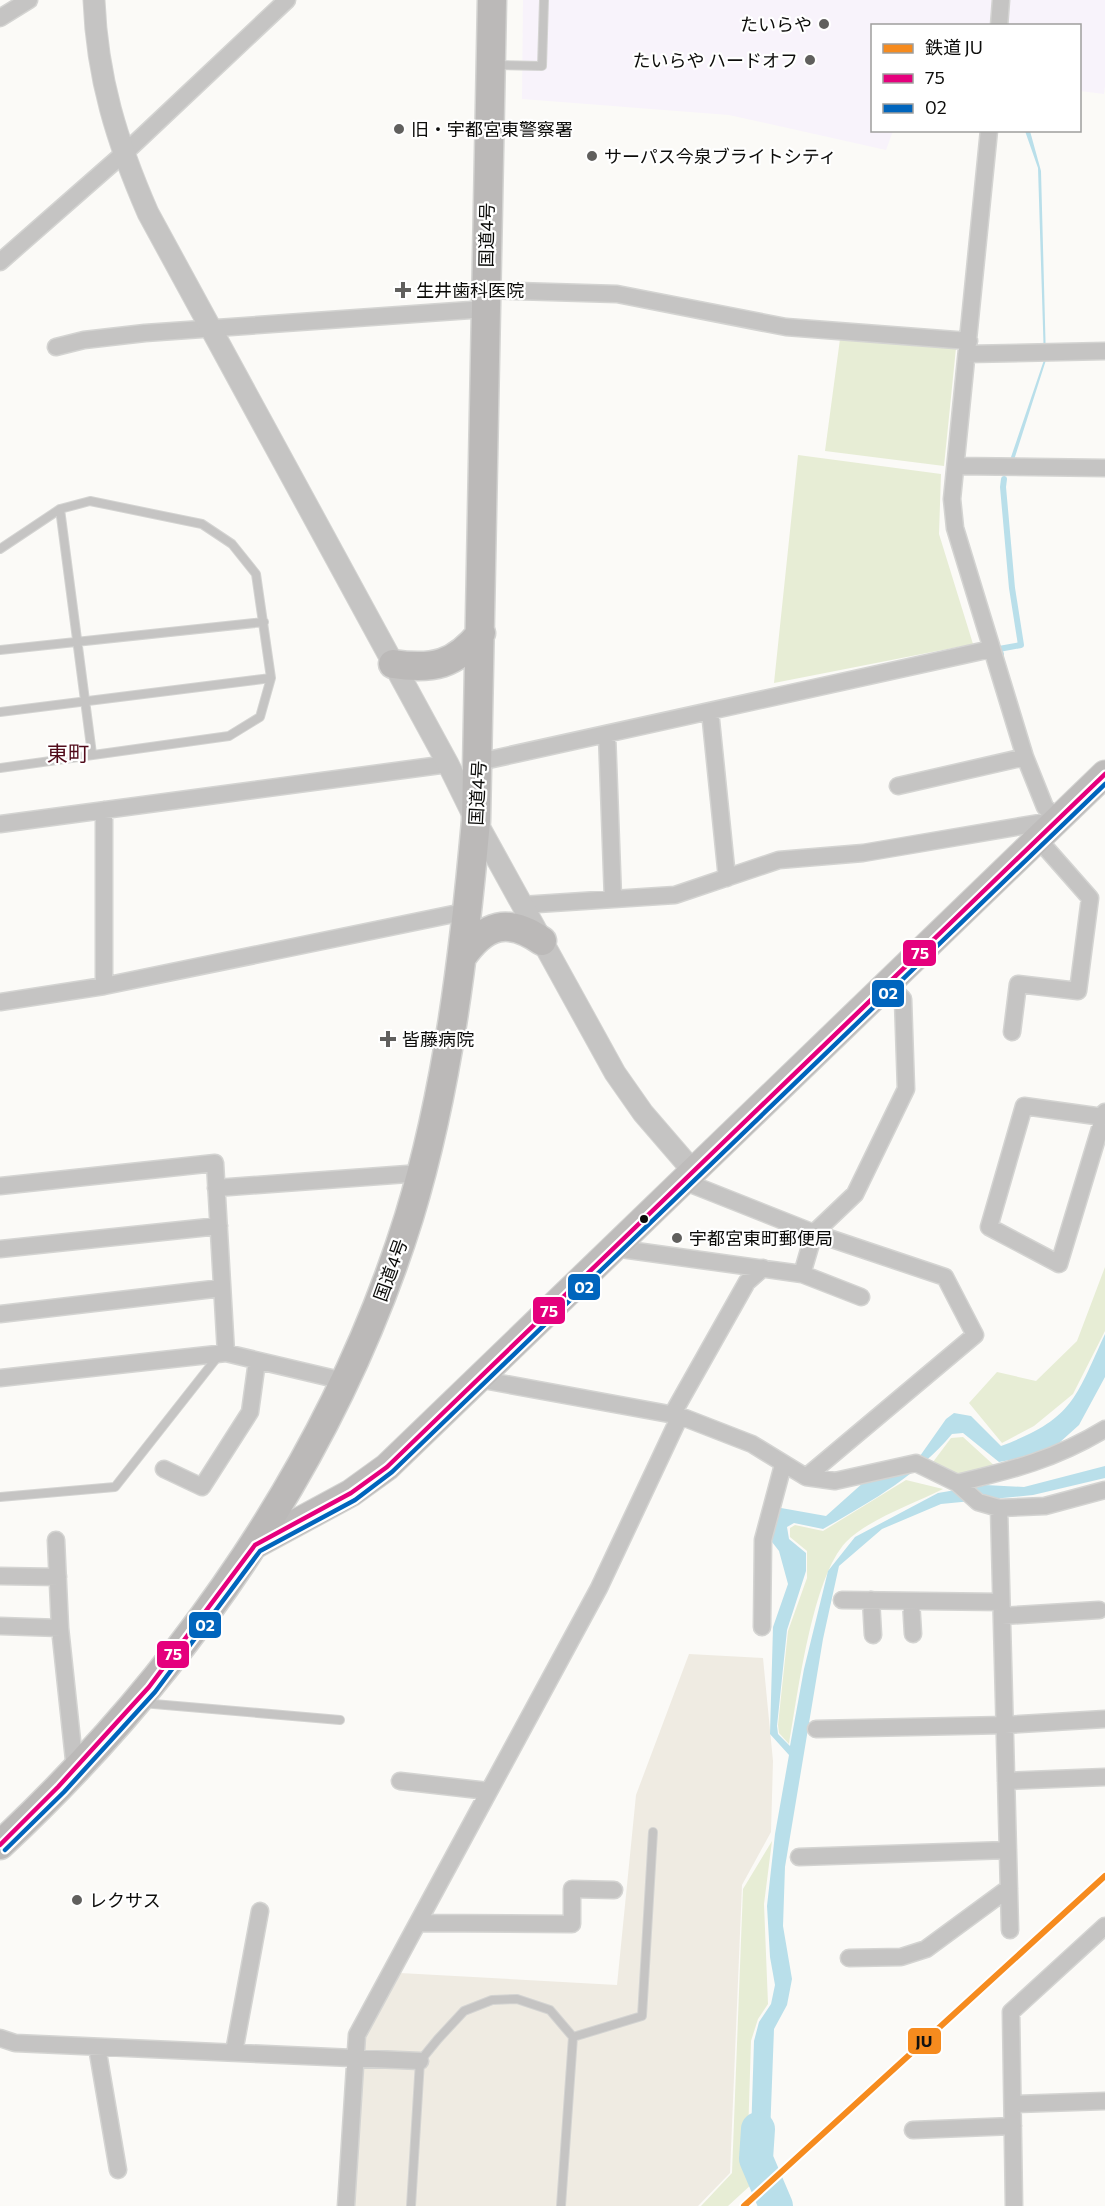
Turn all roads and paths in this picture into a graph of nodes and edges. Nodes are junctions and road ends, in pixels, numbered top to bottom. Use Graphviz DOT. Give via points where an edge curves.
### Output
graph roads {
  1 [pos="29,0"];
  2 [pos="94,0"];
  3 [pos="287,0"];
  4 [pos="492,0"];
  5 [pos="544,0"];
  6 [pos="1002,0"];
  7 [pos="0,18"];
  8 [pos="999,24"];
  9 [pos="490,65"];
  10 [pos="989,132"];
  11 [pos="122,154"];
  12 [pos="0,262"];
  13 [pos="485,300"];
  14 [pos="209,328"];
  15 [pos="56,348"];
  16 [pos="968,348"];
  17 [pos="1105,351"];
  18 [pos="956,466"];
  19 [pos="1105,468"];
  20 [pos="60,509"];
  21 [pos="0,549"];
  22 [pos="264,621"];
  23 [pos="481,633"];
  24 [pos="76,641"];
  25 [pos="992,649"];
  26 [pos="0,650"];
  27 [pos="393,664"];
  28 [pos="271,678"];
  29 [pos="85,702"];
  30 [pos="710,711"];
  31 [pos="0,712"];
  32 [pos="606,734"];
  33 [pos="92,754"];
  34 [pos="1024,757"];
  35 [pos="479,762"];
  36 [pos="448,764"];
  37 [pos="0,768"];
  38 [pos="1105,774"];
  39 [pos="898,786"];
  40 [pos="104,810"];
  41 [pos="1058,819"];
  42 [pos="476,821"];
  43 [pos="0,824"];
  44 [pos="1038,839"];
  45 [pos="727,878"];
  46 [pos="613,899"];
  47 [pos="522,905"];
  48 [pos="468,911"];
  49 [pos="542,941"];
  50 [pos="462,957"];
  51 [pos="888,984"];
  52 [pos="104,986"];
  53 [pos="0,1002"];
  54 [pos="1012,1032"];
  55 [pos="1104,1114"];
  56 [pos="421,1173"];
  57 [pos="688,1176"];
  58 [pos="0,1186"];
  59 [pos="216,1188"];
  60 [pos="219,1226"];
  61 [pos="814,1233"];
  62 [pos="614,1248"];
  63 [pos="0,1249"];
  64 [pos="763,1268"];
  65 [pos="802,1274"];
  66 [pos="222,1288"];
  67 [pos="861,1297"];
  68 [pos="0,1314"];
  69 [pos="223,1354"];
  70 [pos="258,1361"];
  71 [pos="0,1378"];
  72 [pos="478,1379"];
  73 [pos="344,1381"];
  74 [pos="676,1416"];
  75 [pos="1105,1429"];
  76 [pos="783,1464"];
  77 [pos="164,1469"];
  78 [pos="806,1477"];
  79 [pos="957,1483"];
  80 [pos="1105,1490"];
  81 [pos="0,1497"];
  82 [pos="999,1508"];
  83 [pos="56,1540"];
  84 [pos="255,1545"];
  85 [pos="0,1576"];
  86 [pos="58,1577"];
  87 [pos="842,1599"];
  88 [pos="871,1600"];
  89 [pos="911,1601"];
  90 [pos="1002,1609"];
  91 [pos="1099,1610"];
  92 [pos="0,1626"];
  93 [pos="762,1627"];
  94 [pos="60,1628"];
  95 [pos="913,1634"];
  96 [pos="873,1635"];
  97 [pos="136,1702"];
  98 [pos="1105,1719"];
  99 [pos="340,1720"];
  100 [pos="1005,1725"];
  101 [pos="816,1730"];
  102 [pos="75,1769"];
  103 [pos="1105,1777"];
  104 [pos="400,1781"];
  105 [pos="1006,1781"];
  106 [pos="488,1791"];
  107 [pos="653,1832"];
  108 [pos="0,1845"];
  109 [pos="1008,1850"];
  110 [pos="799,1857"];
  111 [pos="1009,1888"];
  112 [pos="614,1890"];
  113 [pos="260,1911"];
  114 [pos="419,1923"];
  115 [pos="1105,1926"];
  116 [pos="1010,1930"];
  117 [pos="849,1958"];
  118 [pos="573,2037"];
  119 [pos="0,2038"];
  120 [pos="97,2047"];
  121 [pos="234,2052"];
  122 [pos="356,2058"];
  123 [pos="420,2061"];
  124 [pos="1105,2101"];
  125 [pos="1013,2104"];
  126 [pos="1013,2126"];
  127 [pos="913,2130"];
  128 [pos="118,2170"];
  129 [pos="346,2206"];
  130 [pos="411,2206"];
  131 [pos="561,2206"];
  132 [pos="1014,2206"];
  1 -- 7 [label="street"];
  2 -- 11 [label="street" via="104,85"];
  3 -- 11 [label="street"];
  4 -- 9 [label="highway, 国道4号"];
  5 -- 9 [label="lane" via="542,66"];
  6 -- 8 [label="street"];
  9 -- 13 [label="highway, 国道4号"];
  10 -- 16 [label="street"];
  11 -- 12 [label="street"];
  11 -- 14 [label="street" via="148,213"];
  13 -- 14 [label="street"];
  13 -- 16 [label="street" via="617,294 786,327"];
  13 -- 23 [label="highway, 国道4号"];
  14 -- 15 [label="street" via="115,336"];
  14 -- 27 [label="street"];
  16 -- 17 [label="street"];
  16 -- 18 [label="street"];
  18 -- 19 [label="street"];
  18 -- 25 [label="street" via="952,499 955,528"];
  20 -- 21 [label="lane"];
  20 -- 22 [label="lane" via="90,501 202,524 232,544 256,573"];
  20 -- 24 [label="lane"];
  22 -- 24 [label="lane"];
  22 -- 28 [label="lane"];
  23 -- 27 [label="highway" via="467,650 444,663 420,668"];
  23 -- 35 [label="highway, 国道4号"];
  24 -- 26 [label="lane"];
  24 -- 29 [label="lane"];
  25 -- 30 [label="street"];
  25 -- 34 [label="street"];
  27 -- 36 [label="street"];
  28 -- 29 [label="lane"];
  28 -- 33 [label="lane" via="260,717 229,736"];
  29 -- 31 [label="lane"];
  29 -- 33 [label="lane"];
  30 -- 32 [label="street"];
  30 -- 45 [label="street"];
  32 -- 35 [label="street"];
  32 -- 46 [label="street"];
  33 -- 37 [label="lane"];
  34 -- 39 [label="street"];
  34 -- 41 [label="street" via="1045,807"];
  35 -- 42 [label="highway, 国道4号"];
  36 -- 40 [label="street"];
  36 -- 42 [label="street"];
  38 -- 41 [label="main road"];
  40 -- 43 [label="street"];
  40 -- 52 [label="street"];
  41 -- 44 [label="main road"];
  41 -- 45 [label="street" via="863,853 779,860"];
  42 -- 47 [label="street"];
  42 -- 48 [label="highway, 国道4号"];
  44 -- 51 [label="main road"];
  44 -- 54 [label="street" via="1090,898 1078,991 1018,984"];
  45 -- 46 [label="street" via="675,895"];
  46 -- 47 [label="street"];
  47 -- 49 [label="street"];
  48 -- 50 [label="highway, 国道4号"];
  48 -- 52 [label="street"];
  49 -- 50 [label="highway" via="526,930 510,926 488,929"];
  49 -- 57 [label="street" via="615,1073"];
  50 -- 56 [label="highway, 国道4号"];
  51 -- 57 [label="main road"];
  51 -- 61 [label="street" via="903,999 906,1089 855,1194"];
  52 -- 53 [label="street"];
  55 -- 55 [label="street" via="1059,1264 989,1227 1024,1106"];
  56 -- 59 [label="street"];
  56 -- 73 [label="highway, 国道4号" via="387,1281"];
  57 -- 61 [label="street"];
  57 -- 62 [label="main road"];
  58 -- 59 [label="street" via="215,1163"];
  59 -- 60 [label="street"];
  60 -- 63 [label="street"];
  60 -- 66 [label="street"];
  61 -- 65 [label="street"];
  61 -- 78 [label="street" via="945,1277 975,1335"];
  62 -- 64 [label="street"];
  62 -- 72 [label="main road"];
  64 -- 65 [label="street"];
  64 -- 74 [label="street" via="747,1282"];
  65 -- 67 [label="street"];
  66 -- 68 [label="street"];
  66 -- 69 [label="street"];
  69 -- 70 [label="street"];
  69 -- 71 [label="street"];
  69 -- 81 [label="lane" via="115,1487"];
  70 -- 73 [label="street"];
  70 -- 77 [label="street" via="250,1412 202,1487"];
  72 -- 74 [label="street"];
  72 -- 84 [label="main road" via="387,1467 351,1493"];
  73 -- 84 [label="highway, 国道4号"];
  74 -- 76 [label="street" via="752,1444"];
  74 -- 106 [label="street" via="599,1588"];
  75 -- 79 [label="street" via="1073,1449 1019,1469"];
  76 -- 78 [label="street"];
  76 -- 93 [label="street" via="763,1540"];
  78 -- 79 [label="street" via="836,1481 916,1463"];
  79 -- 82 [label="street" via="978,1502"];
  80 -- 82 [label="street" via="1045,1506"];
  82 -- 90 [label="street"];
  83 -- 86 [label="street"];
  84 -- 97 [label="highway, 国道4号"];
  85 -- 86 [label="street"];
  86 -- 94 [label="street"];
  87 -- 88 [label="street"];
  88 -- 89 [label="street"];
  88 -- 96 [label="street"];
  89 -- 90 [label="street"];
  89 -- 95 [label="street"];
  90 -- 91 [label="street"];
  90 -- 100 [label="street"];
  92 -- 94 [label="street"];
  94 -- 102 [label="street"];
  97 -- 99 [label="lane" via="158,1707"];
  97 -- 102 [label="highway, 国道4号"];
  98 -- 100 [label="street"];
  100 -- 101 [label="street"];
  100 -- 105 [label="street"];
  102 -- 108 [label="highway, 国道4号"];
  103 -- 105 [label="street"];
  104 -- 106 [label="street"];
  105 -- 109 [label="street"];
  106 -- 114 [label="street"];
  107 -- 118 [label="lane" via="642,2016"];
  109 -- 110 [label="street"];
  109 -- 111 [label="street"];
  111 -- 116 [label="street"];
  111 -- 117 [label="street" via="926,1949 901,1957"];
  112 -- 114 [label="street" via="572,1889 572,1924"];
  113 -- 121 [label="street"];
  114 -- 122 [label="street" via="357,2035"];
  115 -- 125 [label="street" via="1011,2012"];
  118 -- 123 [label="lane" via="550,2010 517,2000 492,2000 464,2011"];
  118 -- 131 [label="lane"];
  119 -- 120 [label="street" via="15,2043"];
  120 -- 121 [label="street"];
  120 -- 128 [label="street"];
  121 -- 122 [label="street"];
  122 -- 123 [label="street"];
  122 -- 129 [label="street"];
  123 -- 130 [label="lane"];
  124 -- 125 [label="street"];
  125 -- 126 [label="street"];
  126 -- 127 [label="street"];
  126 -- 132 [label="street"];
}
